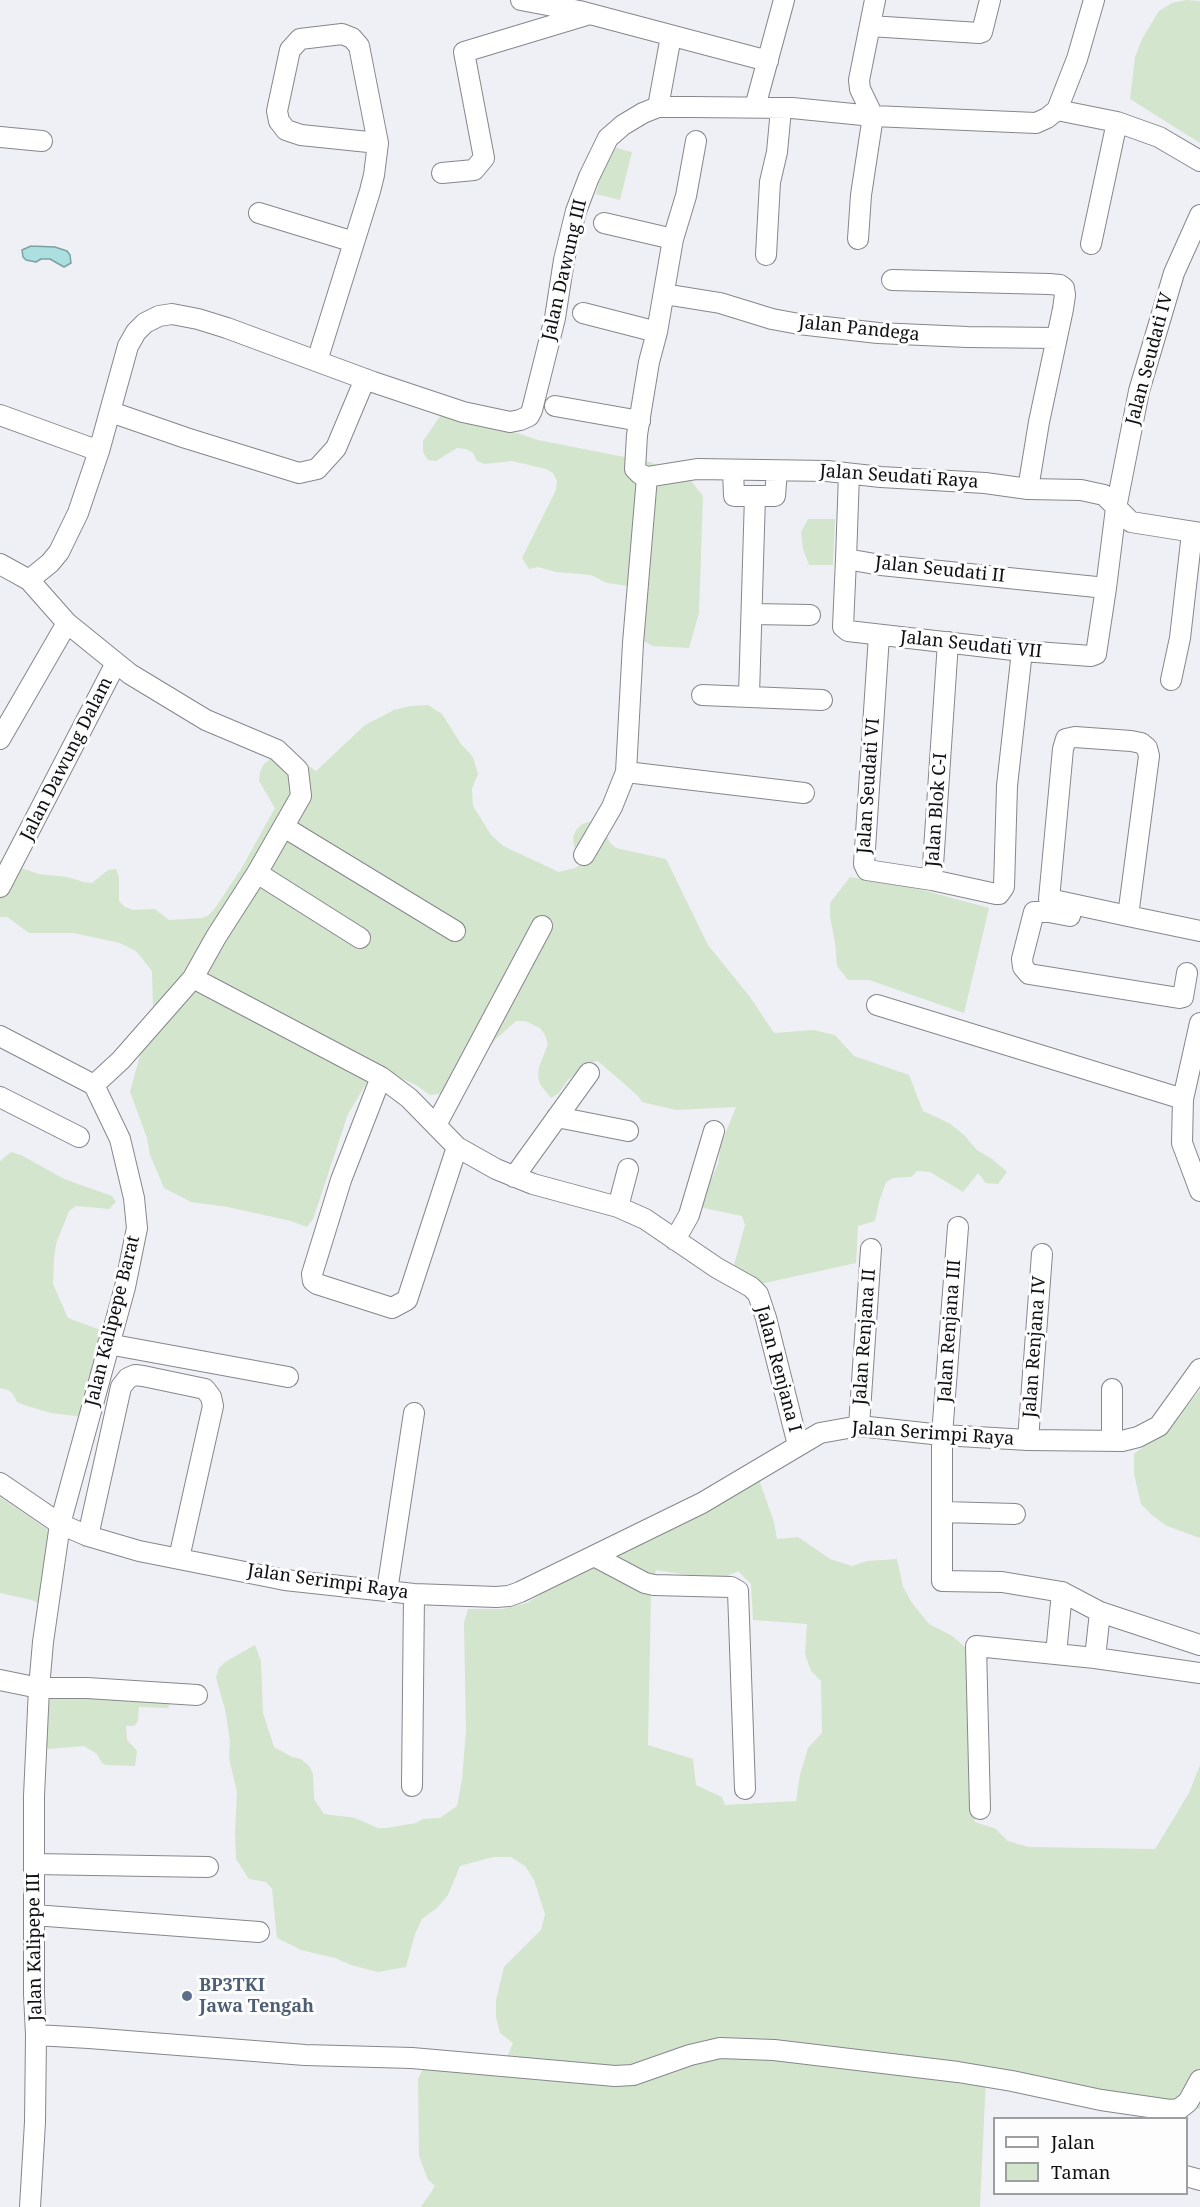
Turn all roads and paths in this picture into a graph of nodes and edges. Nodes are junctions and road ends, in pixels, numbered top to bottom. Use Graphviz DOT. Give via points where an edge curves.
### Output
graph roads {
  1 [pos="521,0"];
  2 [pos="784,0"];
  3 [pos="875,0"];
  4 [pos="990,0"];
  5 [pos="1094,0"];
  6 [pos="590,14"];
  7 [pos="870,26"];
  8 [pos="671,36"];
  9 [pos="768,61"];
  10 [pos="658,107"];
  11 [pos="755,107"];
  12 [pos="781,109"];
  13 [pos="1058,110"];
  14 [pos="873,116"];
  15 [pos="1118,122"];
  16 [pos="0,137"];
  17 [pos="42,141"];
  18 [pos="696,141"];
  19 [pos="378,143"];
  20 [pos="1200,161"];
  21 [pos="442,172"];
  22 [pos="259,213"];
  23 [pos="1200,214"];
  24 [pos="604,223"];
  25 [pos="673,239"];
  26 [pos="858,239"];
  27 [pos="354,242"];
  28 [pos="1090,244"];
  29 [pos="765,255"];
  30 [pos="892,280"];
  31 [pos="664,294"];
  32 [pos="583,313"];
  33 [pos="657,332"];
  34 [pos="1058,338"];
  35 [pos="317,361"];
  36 [pos="365,380"];
  37 [pos="555,406"];
  38 [pos="111,412"];
  39 [pos="0,415"];
  40 [pos="639,421"];
  41 [pos="99,451"];
  42 [pos="733,470"];
  43 [pos="777,471"];
  44 [pos="849,474"];
  45 [pos="647,477"];
  46 [pos="1029,489"];
  47 [pos="755,496"];
  48 [pos="1116,508"];
  49 [pos="1196,533"];
  50 [pos="846,559"];
  51 [pos="0,564"];
  52 [pos="29,580"];
  53 [pos="1106,588"];
  54 [pos="752,614"];
  55 [pos="810,615"];
  56 [pos="67,623"];
  57 [pos="879,635"];
  58 [pos="948,642"];
  59 [pos="1023,651"];
  60 [pos="116,663"];
  61 [pos="1171,680"];
  62 [pos="702,695"];
  63 [pos="749,696"];
  64 [pos="822,700"];
  65 [pos="0,740"];
  66 [pos="626,772"];
  67 [pos="804,793"];
  68 [pos="284,827"];
  69 [pos="584,855"];
  70 [pos="257,873"];
  71 [pos="932,880"];
  72 [pos="0,887"];
  73 [pos="1128,916"];
  74 [pos="542,926"];
  75 [pos="455,931"];
  76 [pos="1200,931"];
  77 [pos="360,938"];
  78 [pos="1200,941"];
  79 [pos="1187,973"];
  80 [pos="193,978"];
  81 [pos="877,1005"];
  82 [pos="1200,1023"];
  83 [pos="0,1036"];
  84 [pos="589,1073"];
  85 [pos="381,1077"];
  86 [pos="94,1085"];
  87 [pos="0,1097"];
  88 [pos="1183,1100"];
  89 [pos="557,1117"];
  90 [pos="436,1125"];
  91 [pos="628,1131"];
  92 [pos="714,1131"];
  93 [pos="79,1137"];
  94 [pos="458,1148"];
  95 [pos="628,1169"];
  96 [pos="514,1177"];
  97 [pos="1199,1187"];
  98 [pos="618,1207"];
  99 [pos="958,1227"];
  100 [pos="675,1240"];
  101 [pos="871,1249"];
  102 [pos="1042,1254"];
  103 [pos="108,1344"];
  104 [pos="1200,1369"];
  105 [pos="288,1377"];
  106 [pos="1112,1389"];
  107 [pos="414,1413"];
  108 [pos="859,1426"];
  109 [pos="942,1435"];
  110 [pos="1028,1440"];
  111 [pos="1112,1441"];
  112 [pos="798,1444"];
  113 [pos="0,1483"];
  114 [pos="943,1512"];
  115 [pos="1015,1514"];
  116 [pos="60,1524"];
  117 [pos="88,1536"];
  118 [pos="594,1556"];
  119 [pos="179,1558"];
  120 [pos="387,1591"];
  121 [pos="1062,1592"];
  122 [pos="414,1594"];
  123 [pos="1100,1612"];
  124 [pos="1200,1645"];
  125 [pos="1056,1654"];
  126 [pos="1095,1658"];
  127 [pos="1200,1673"];
  128 [pos="0,1680"];
  129 [pos="39,1688"];
  130 [pos="197,1695"];
  131 [pos="412,1786"];
  132 [pos="745,1789"];
  133 [pos="980,1809"];
  134 [pos="34,1864"];
  135 [pos="208,1867"];
  136 [pos="34,1915"];
  137 [pos="259,1932"];
  138 [pos="36,2035"];
  139 [pos="1200,2080"];
  140 [pos="30,2207"];
  1 -- 6 [label="street"];
  2 -- 9 [label="street"];
  3 -- 7 [label="street"];
  4 -- 7 [label="street" via="979,33"];
  5 -- 13 [label="street"];
  6 -- 8 [label="street"];
  6 -- 21 [label="street" via="464,52 484,158 474,170"];
  7 -- 14 [label="street" via="859,80"];
  8 -- 9 [label="street"];
  8 -- 10 [label="street"];
  9 -- 11 [label="street"];
  10 -- 11 [label="street, Jalan Dawung III"];
  10 -- 36 [label="street, Jalan Dawung III" via="623,125 608,138 589,177 576,211 555,318 529,416 510,422 463,412"];
  11 -- 12 [label="street, Jalan Dawung III"];
  12 -- 14 [label="street, Jalan Dawung III"];
  12 -- 29 [label="street"];
  13 -- 14 [label="street, Jalan Dawung III" via="1036,123"];
  13 -- 15 [label="street"];
  14 -- 26 [label="street"];
  15 -- 20 [label="street" via="1159,137"];
  15 -- 28 [label="street"];
  16 -- 17 [label="street"];
  18 -- 25 [label="street"];
  19 -- 19 [label="street" via="359,46 342,34 300,39 290,50 277,111 279,121 286,130 301,135"];
  19 -- 27 [label="street" via="374,175"];
  22 -- 27 [label="street"];
  23 -- 48 [label="street, Jalan Seudati IV" via="1174,273 1139,391"];
  24 -- 25 [label="street"];
  25 -- 31 [label="street"];
  27 -- 35 [label="street"];
  30 -- 34 [label="street" via="1060,285 1065,295"];
  31 -- 33 [label="street"];
  31 -- 34 [label="street, Jalan Pandega" via="720,303 772,319 878,333"];
  32 -- 33 [label="street"];
  33 -- 40 [label="street"];
  34 -- 46 [label="street"];
  35 -- 36 [label="street, Jalan Dawung III"];
  35 -- 38 [label="street, Jalan Dawung III" via="198,319 159,316 145,322 128,346"];
  36 -- 38 [label="street" via="336,447 317,469 299,473"];
  37 -- 40 [label="street"];
  38 -- 41 [label="street, Jalan Dawung III"];
  39 -- 41 [label="street"];
  40 -- 45 [label="street" via="635,469"];
  41 -- 52 [label="street, Jalan Dawung III" via="78,513 59,552"];
  42 -- 43 [label="street, Jalan Seudati Raya"];
  42 -- 45 [label="street, Jalan Seudati Raya" via="684,470"];
  42 -- 47 [label="street" via="734,496"];
  43 -- 44 [label="street, Jalan Seudati Raya"];
  43 -- 47 [label="street" via="776,496"];
  44 -- 46 [label="street, Jalan Seudati Raya"];
  44 -- 50 [label="street"];
  45 -- 66 [label="street"];
  46 -- 48 [label="street, Jalan Seudati Raya" via="1100,493"];
  47 -- 54 [label="street"];
  48 -- 49 [label="street, Jalan Seudati Raya" via="1131,522"];
  48 -- 53 [label="street"];
  49 -- 61 [label="street"];
  50 -- 53 [label="street, Jalan Seudati II"];
  50 -- 57 [label="street, Jalan Seudati VII" via="843,624 846,630"];
  51 -- 52 [label="street"];
  52 -- 56 [label="street"];
  53 -- 59 [label="street, Jalan Seudati VII" via="1096,654"];
  54 -- 55 [label="street"];
  54 -- 63 [label="street"];
  56 -- 60 [label="street"];
  56 -- 65 [label="street"];
  57 -- 58 [label="street, Jalan Seudati VII"];
  57 -- 71 [label="street, Jalan Seudati VI" via="864,864 867,870"];
  58 -- 59 [label="street, Jalan Seudati VII"];
  58 -- 71 [label="street, Jalan Blok C-I"];
  59 -- 71 [label="street, Jalan Blok C-I" via="1007,786 1004,887 996,894"];
  60 -- 68 [label="street" via="206,720 277,750 298,770 301,796"];
  60 -- 72 [label="street, Jalan Dawung Dalam"];
  62 -- 63 [label="street"];
  63 -- 64 [label="street"];
  66 -- 67 [label="street"];
  66 -- 69 [label="street" via="612,807"];
  68 -- 70 [label="street"];
  68 -- 75 [label="street"];
  70 -- 77 [label="street"];
  70 -- 80 [label="street"];
  73 -- 73 [label="street" via="1049,899 1066,739 1141,743 1147,748"];
  73 -- 76 [label="street"];
  74 -- 90 [label="street"];
  78 -- 79 [label="street" via="1040,911 1031,918 1022,959 1029,974 1179,998 1183,997"];
  80 -- 85 [label="street"];
  80 -- 86 [label="street"];
  81 -- 88 [label="street"];
  82 -- 88 [label="street"];
  83 -- 86 [label="street"];
  84 -- 89 [label="street"];
  85 -- 90 [label="street"];
  85 -- 94 [label="street" via="341,1180 313,1281 392,1308 407,1300"];
  86 -- 103 [label="street, Jalan Kalipepe Barat" via="120,1139 137,1228"];
  87 -- 93 [label="street"];
  88 -- 97 [label="street" via="1182,1143"];
  89 -- 91 [label="street"];
  89 -- 96 [label="street"];
  90 -- 94 [label="street"];
  92 -- 100 [label="street" via="689,1215"];
  94 -- 96 [label="street"];
  95 -- 98 [label="street"];
  96 -- 98 [label="street"];
  98 -- 100 [label="street" via="645,1219"];
  99 -- 109 [label="street, Jalan Renjana III"];
  100 -- 112 [label="street, Jalan Renjana I" via="758,1294"];
  101 -- 108 [label="street, Jalan Renjana II"];
  102 -- 110 [label="street, Jalan Renjana IV"];
  103 -- 105 [label="street"];
  103 -- 116 [label="street, Jalan Kalipepe Barat"];
  104 -- 111 [label="street, Jalan Serimpi Raya" via="1159,1426 1138,1437"];
  106 -- 111 [label="street"];
  107 -- 120 [label="street"];
  108 -- 109 [label="street, Jalan Serimpi Raya"];
  108 -- 112 [label="street, Jalan Serimpi Raya" via="820,1433"];
  109 -- 110 [label="street, Jalan Serimpi Raya"];
  109 -- 114 [label="street, Jalan Renjana III"];
  110 -- 111 [label="street, Jalan Serimpi Raya"];
  112 -- 118 [label="street, Jalan Serimpi Raya" via="702,1503"];
  113 -- 116 [label="street, Jalan Serimpi Raya"];
  114 -- 115 [label="street"];
  114 -- 121 [label="street, Jalan Renjana III" via="942,1581 1002,1582"];
  116 -- 117 [label="street, Jalan Serimpi Raya"];
  116 -- 129 [label="street, Jalan Kalipepe III"];
  117 -- 119 [label="street, Jalan Serimpi Raya"];
  117 -- 119 [label="street" via="121,1387 128,1378 143,1376 205,1389 213,1406"];
  118 -- 122 [label="street, Jalan Serimpi Raya" via="509,1596"];
  118 -- 132 [label="street" via="645,1583 731,1587 738,1591"];
  119 -- 120 [label="street, Jalan Serimpi Raya" via="285,1580"];
  120 -- 122 [label="street, Jalan Serimpi Raya"];
  121 -- 123 [label="street"];
  121 -- 125 [label="street"];
  122 -- 131 [label="street"];
  123 -- 124 [label="street"];
  123 -- 126 [label="street"];
  125 -- 126 [label="street"];
  125 -- 133 [label="street" via="976,1646"];
  126 -- 127 [label="street"];
  128 -- 129 [label="street"];
  129 -- 130 [label="street"];
  129 -- 134 [label="street, Jalan Kalipepe III"];
  134 -- 135 [label="street"];
  134 -- 136 [label="street, Jalan Kalipepe III"];
  136 -- 137 [label="street"];
  136 -- 138 [label="street, Jalan Kalipepe III"];
  138 -- 139 [label="street" via="305,2055 412,2058 615,2076 633,2075 720,2048 774,2050 958,2072 1170,2110 1188,2102"];
  138 -- 140 [label="street, Jalan Kalipepe III"];
}
